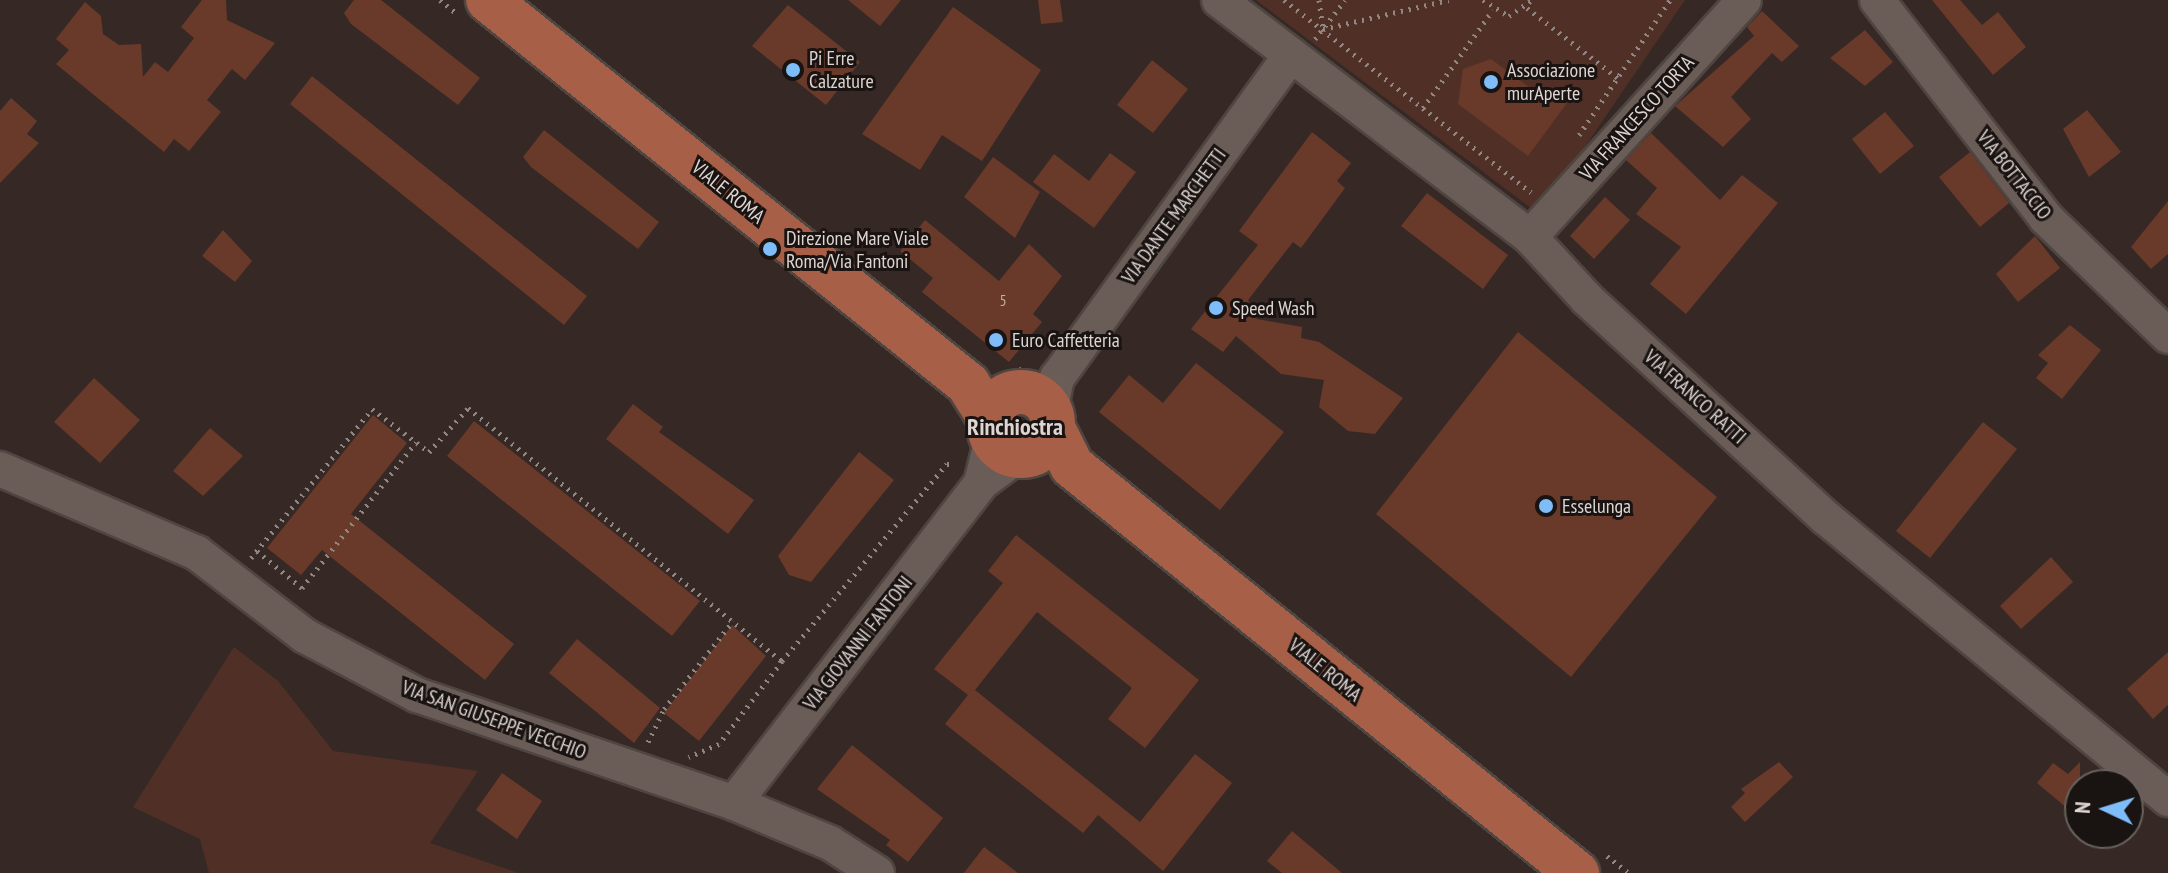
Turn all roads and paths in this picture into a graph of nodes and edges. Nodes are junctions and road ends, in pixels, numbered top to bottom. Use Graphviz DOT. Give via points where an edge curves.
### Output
graph roads {
  1 [pos="488,0"];
  2 [pos="1219,0"];
  3 [pos="1284,0"];
  4 [pos="1319,0"];
  5 [pos="1345,0"];
  6 [pos="1449,0"];
  7 [pos="1483,0"];
  8 [pos="1532,0"];
  9 [pos="1670,0"];
  10 [pos="1744,0"];
  11 [pos="1877,0"];
  12 [pos="1527,8"];
  13 [pos="1493,10"];
  14 [pos="1323,29"];
  15 [pos="1291,55"];
  16 [pos="1618,78"];
  17 [pos="1423,108"];
  18 [pos="1569,149"];
  19 [pos="1545,185"];
  20 [pos="1530,237"];
  21 [pos="2168,336"];
  22 [pos="1011,426"];
  23 [pos="416,442"];
  24 [pos="0,469"];
  25 [pos="257,551"];
  26 [pos="231,579"];
  27 [pos="733,621"];
  28 [pos="782,661"];
  29 [pos="655,754"];
  30 [pos="679,761"];
  31 [pos="2168,799"];
  32 [pos="734,803"];
  33 [pos="877,873"];
  34 [pos="1577,873"];
  1 -- 22 [label="main road, VIALE ROMA"];
  2 -- 15 [label="street, VIA FRANCO RATTI"];
  3 -- 14 [label="path"];
  4 -- 14 [label="path"];
  5 -- 14 [label="path"];
  6 -- 14 [label="path"];
  7 -- 13 [label="path"];
  8 -- 12 [label="path"];
  9 -- 16 [label="path"];
  10 -- 20 [label="street, VIA FRANCESCO TORTA"];
  11 -- 21 [label="street, VIA BOTTACCIO" via="2046,218"];
  12 -- 13 [label="path" via="1509,16"];
  12 -- 16 [label="path"];
  13 -- 17 [label="path"];
  14 -- 15 [label="path"];
  14 -- 17 [label="path"];
  15 -- 20 [label="street, VIA FRANCO RATTI"];
  15 -- 22 [label="street, VIA DANTE MARCHETTI"];
  16 -- 18 [label="path"];
  17 -- 19 [label="path" via="1537,197"];
  20 -- 31 [label="street, VIA FRANCO RATTI" via="1587,299 1929,604"];
  22 -- 28 [label="path" via="947,464"];
  22 -- 32 [label="street, VIA GIOVANNI FANTONI"];
  22 -- 34 [label="main road, VIALE ROMA" via="1072,466"];
  23 -- 25 [label="path" via="372,409"];
  23 -- 25 [label="path" via="302,588"];
  23 -- 27 [label="path" via="429,452 468,408"];
  24 -- 26 [label="street, VIA SAN GIUSEPPE VECCHIO" via="197,553"];
  25 -- 26 [label="path"];
  26 -- 32 [label="street, VIA SAN GIUSEPPE VECCHIO" via="305,636 417,695"];
  27 -- 28 [label="path"];
  27 -- 29 [label="path" via="664,709 644,750"];
  28 -- 30 [label="path" via="719,744"];
  32 -- 33 [label="street, VIA SAN GIUSEPPE VECCHIO" via="830,843"];
}
